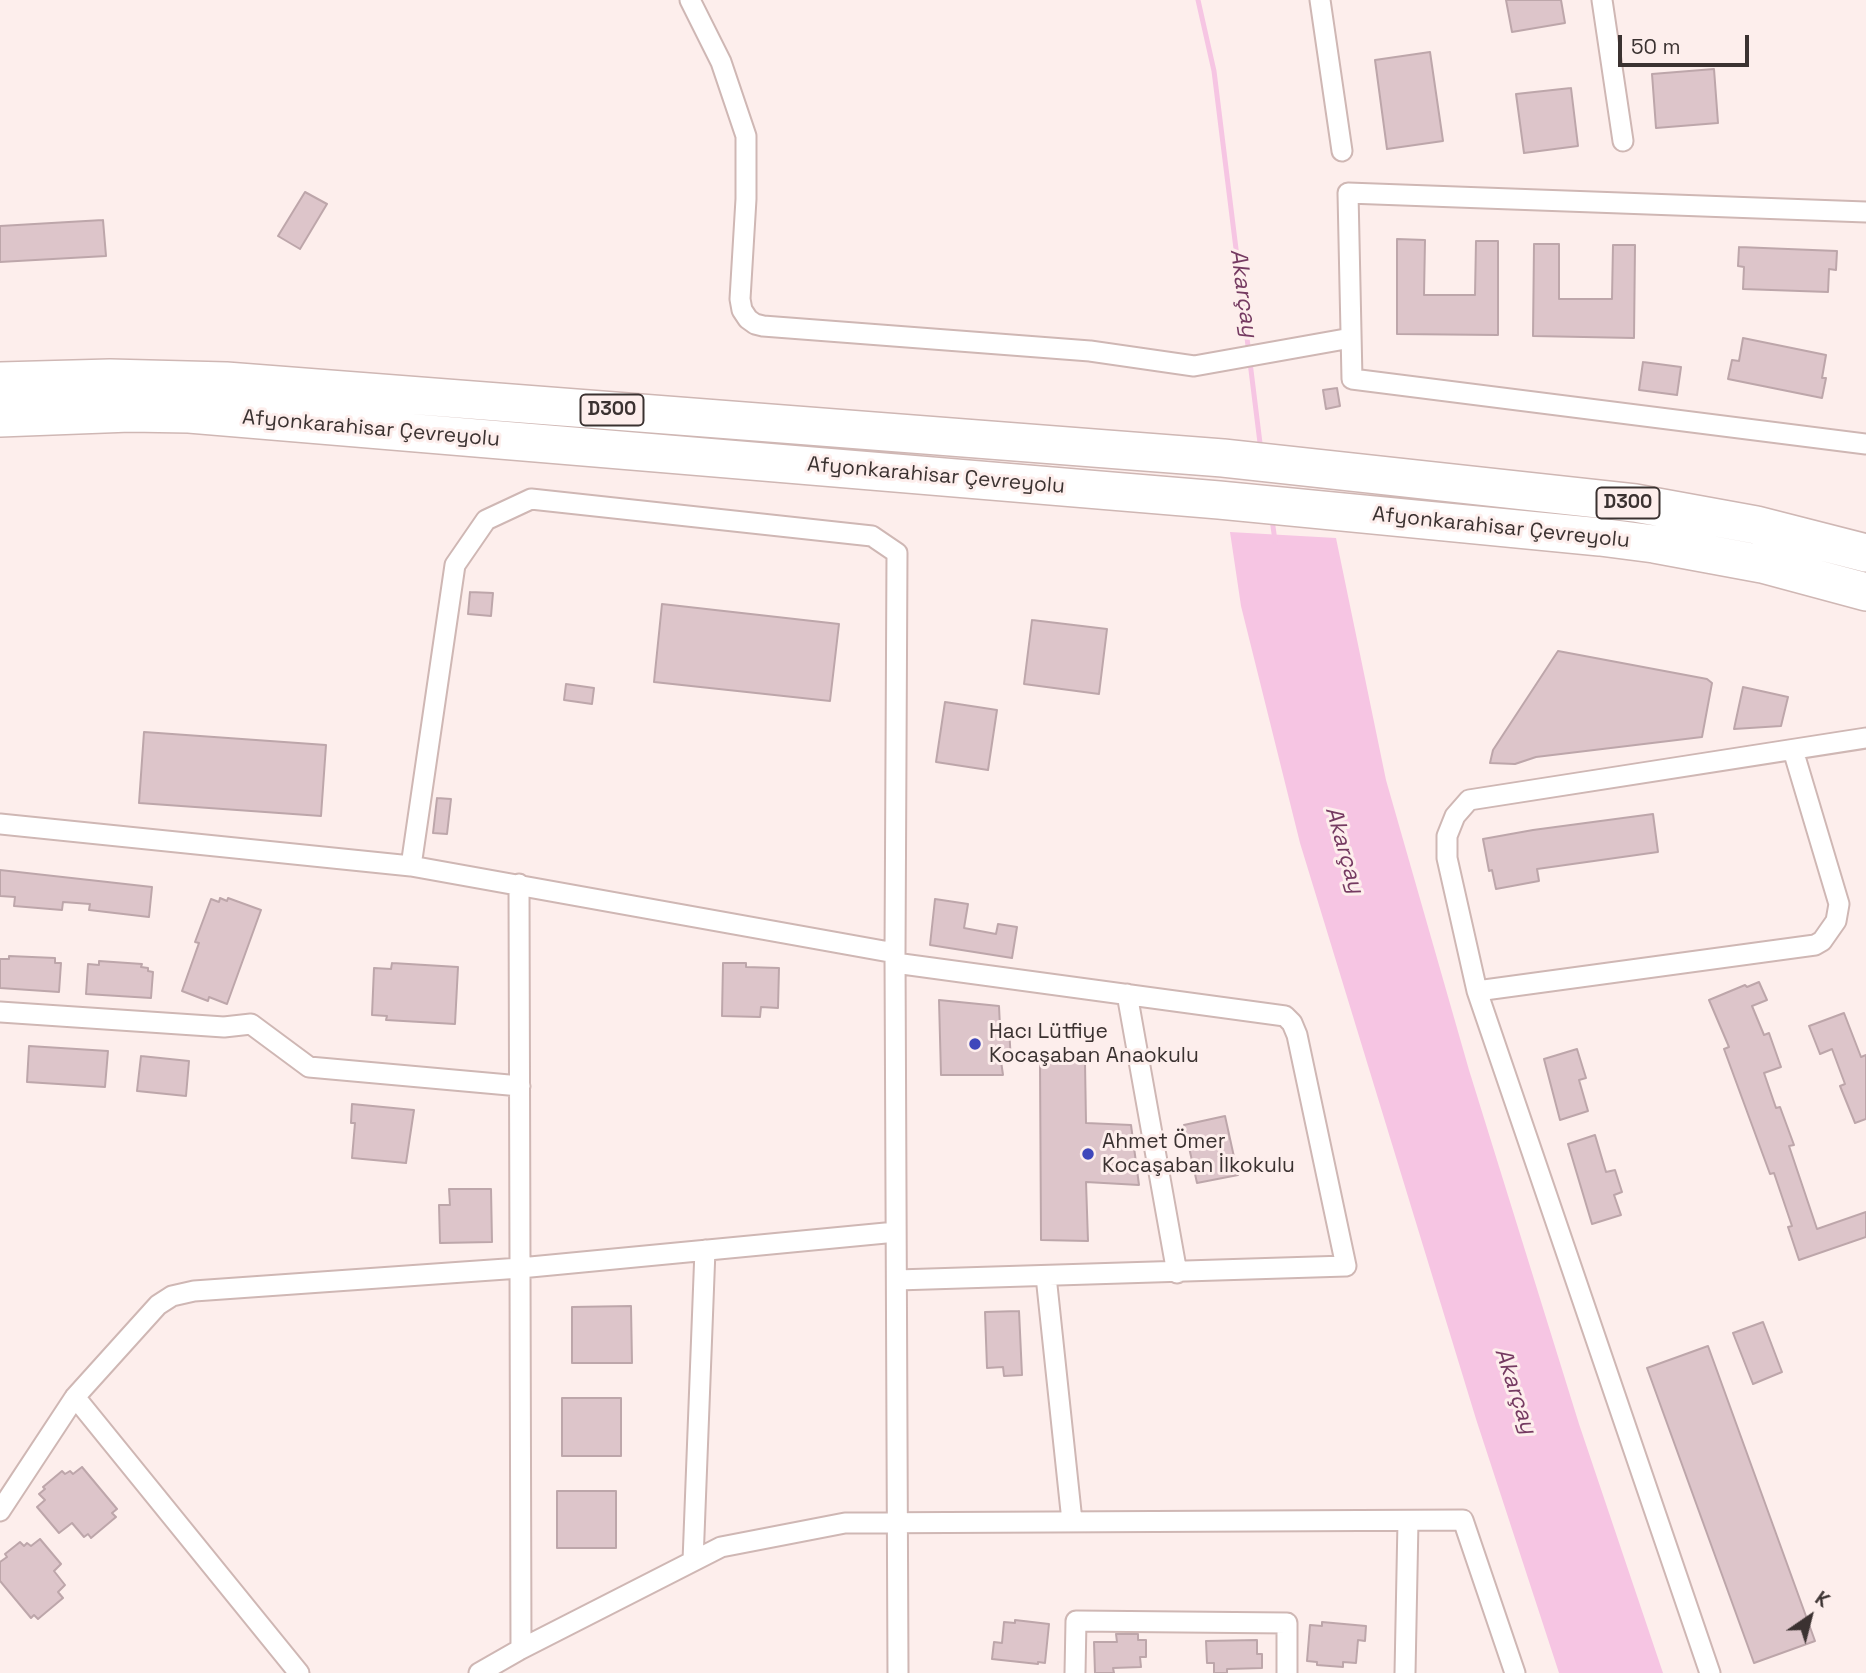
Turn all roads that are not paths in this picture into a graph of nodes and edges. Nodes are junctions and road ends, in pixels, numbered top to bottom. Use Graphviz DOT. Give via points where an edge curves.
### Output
graph roads {
  1 [pos="690,0"];
  2 [pos="1320,0"];
  3 [pos="1602,0"];
  4 [pos="1623,141"];
  5 [pos="1342,151"];
  6 [pos="1866,212"];
  7 [pos="1351,338"];
  8 [pos="0,381"];
  9 [pos="0,418"];
  10 [pos="1866,444"];
  11 [pos="1866,553"];
  12 [pos="1866,592"];
  13 [pos="1866,738"];
  14 [pos="1793,750"];
  15 [pos="0,824"];
  16 [pos="411,866"];
  17 [pos="519,884"];
  18 [pos="895,958"];
  19 [pos="1477,991"];
  20 [pos="1127,994"];
  21 [pos="0,1012"];
  22 [pos="520,1086"];
  23 [pos="896,1232"];
  24 [pos="705,1250"];
  25 [pos="520,1268"];
  26 [pos="1177,1273"];
  27 [pos="1046,1276"];
  28 [pos="897,1280"];
  29 [pos="75,1397"];
  30 [pos="0,1511"];
  31 [pos="898,1521"];
  32 [pos="1072,1521"];
  33 [pos="1408,1521"];
  34 [pos="693,1561"];
  35 [pos="521,1648"];
  36 [pos="299,1673"];
  37 [pos="479,1673"];
  38 [pos="898,1673"];
  39 [pos="1075,1673"];
  40 [pos="1287,1673"];
  41 [pos="1405,1673"];
  42 [pos="1515,1673"];
  43 [pos="1710,1673"];
  1 -- 7 [label="street" via="722,62 746,136 740,299 748,319 763,326 1090,351 1194,366"];
  2 -- 5 [label="street"];
  3 -- 4 [label="street"];
  6 -- 7 [label="street" via="1348,193"];
  7 -- 10 [label="street" via="1352,379"];
  8 -- 11 [label="highway, Afyonkarahisar Çevreyolu / D300" via="226,381 1223,458 1635,503"];
  9 -- 12 [label="highway, Afyonkarahisar Çevreyolu / D300" via="189,414 1219,500 1654,544 1762,564"];
  13 -- 14 [label="street"];
  14 -- 19 [label="street" via="1469,800 1455,816 1446,847"];
  14 -- 19 [label="street" via="1839,904 1832,929 1822,941"];
  15 -- 16 [label="street"];
  16 -- 17 [label="street"];
  16 -- 18 [label="street" via="455,565 486,520 531,499 872,536 897,553"];
  17 -- 18 [label="street"];
  17 -- 22 [label="street"];
  18 -- 20 [label="street"];
  18 -- 23 [label="street"];
  19 -- 43 [label="street"];
  20 -- 26 [label="street"];
  20 -- 26 [label="street" via="1277,1014 1292,1023 1346,1266"];
  21 -- 22 [label="street" via="224,1027 251,1024 309,1068"];
  22 -- 25 [label="street"];
  23 -- 24 [label="street"];
  23 -- 28 [label="street"];
  24 -- 25 [label="street"];
  24 -- 34 [label="street"];
  25 -- 29 [label="street" via="172,1296"];
  25 -- 35 [label="street"];
  26 -- 27 [label="street"];
  27 -- 28 [label="street"];
  27 -- 32 [label="street"];
  28 -- 31 [label="street"];
  29 -- 30 [label="street"];
  29 -- 36 [label="street"];
  31 -- 32 [label="street"];
  31 -- 34 [label="street" via="817,1528 721,1547"];
  31 -- 38 [label="street"];
  32 -- 33 [label="street"];
  33 -- 41 [label="street"];
  33 -- 42 [label="street" via="1463,1520"];
  34 -- 35 [label="street"];
  35 -- 37 [label="street"];
  39 -- 40 [label="street" via="1076,1621 1287,1623"];
}
